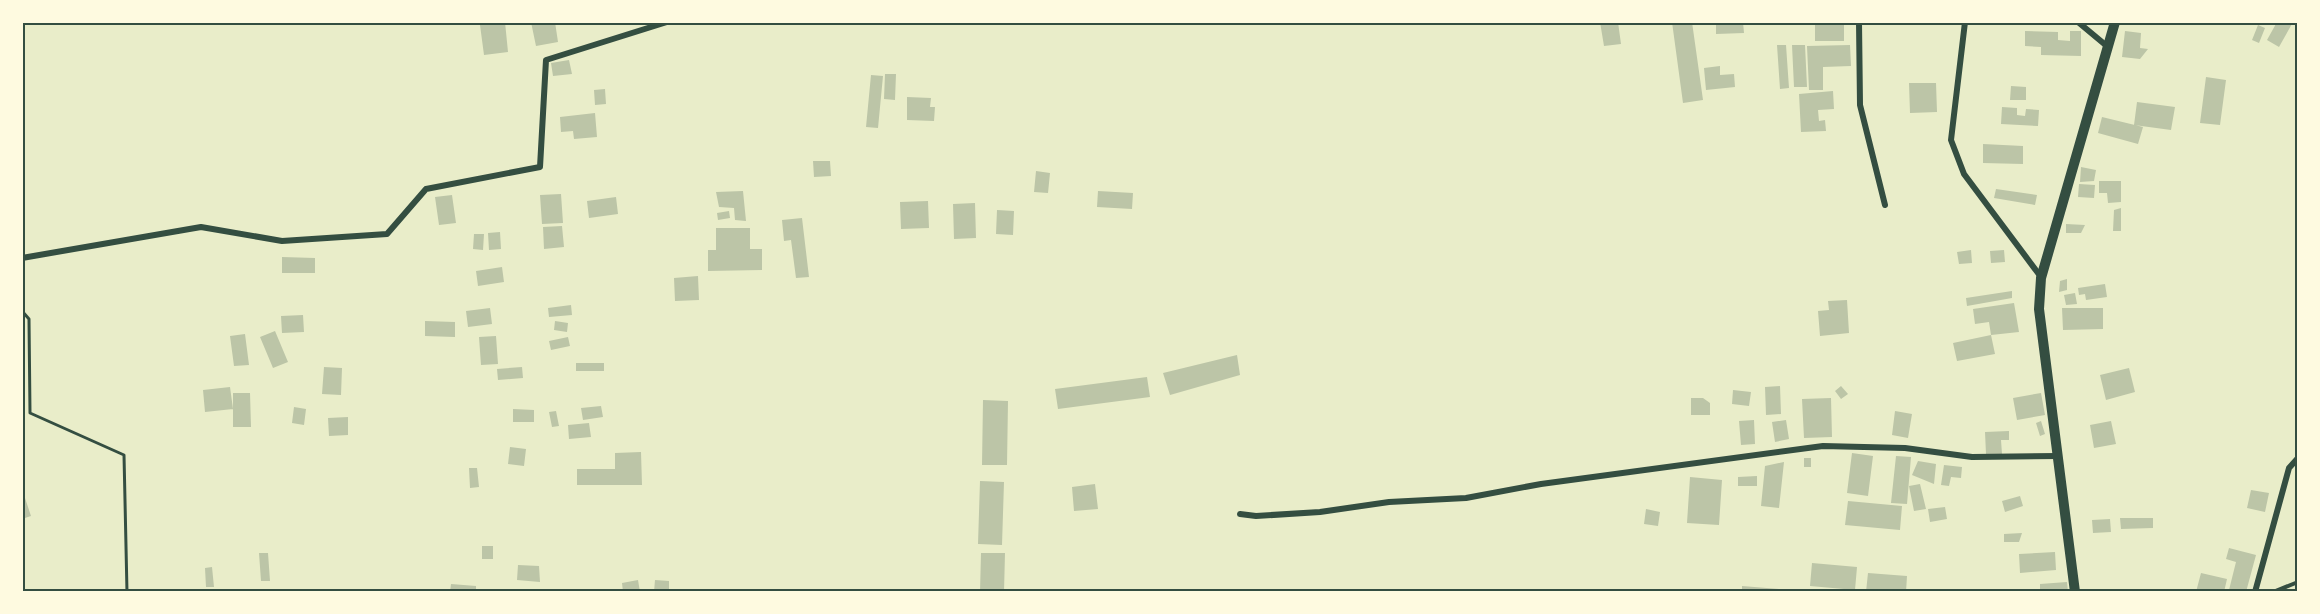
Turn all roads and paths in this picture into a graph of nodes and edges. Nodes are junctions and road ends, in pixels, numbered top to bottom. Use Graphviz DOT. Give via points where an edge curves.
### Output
graph roads {
  1 [pos="667,22"];
  2 [pos="1859,22"];
  3 [pos="1965,22"];
  4 [pos="2078,22"];
  5 [pos="2115,22"];
  6 [pos="2108,47"];
  7 [pos="1885,206"];
  8 [pos="22,258"];
  9 [pos="2041,278"];
  10 [pos="22,310"];
  11 [pos="2058,456"];
  12 [pos="2298,458"];
  13 [pos="1240,514"];
  14 [pos="2298,582"];
  15 [pos="127,591"];
  16 [pos="2074,591"];
  17 [pos="2255,591"];
  18 [pos="2273,591"];
  1 -- 8 [label="street" via="546,60 540,167 426,189 387,234 282,241 201,227"];
  2 -- 7 [label="street" via="1860,105"];
  3 -- 9 [label="street" via="1951,140 1965,174"];
  4 -- 6 [label="street"];
  5 -- 6 [label="main road"];
  6 -- 9 [label="main road"];
  9 -- 11 [label="main road" via="2039,309"];
  10 -- 15 [label="path" via="29,319 30,413 124,454"];
  11 -- 13 [label="street" via="1972,457 1905,448 1823,446 1541,484 1466,498 1389,502 1320,512"];
  11 -- 16 [label="main road"];
  12 -- 17 [label="street" via="2289,468"];
  14 -- 18 [label="lane"];
}
